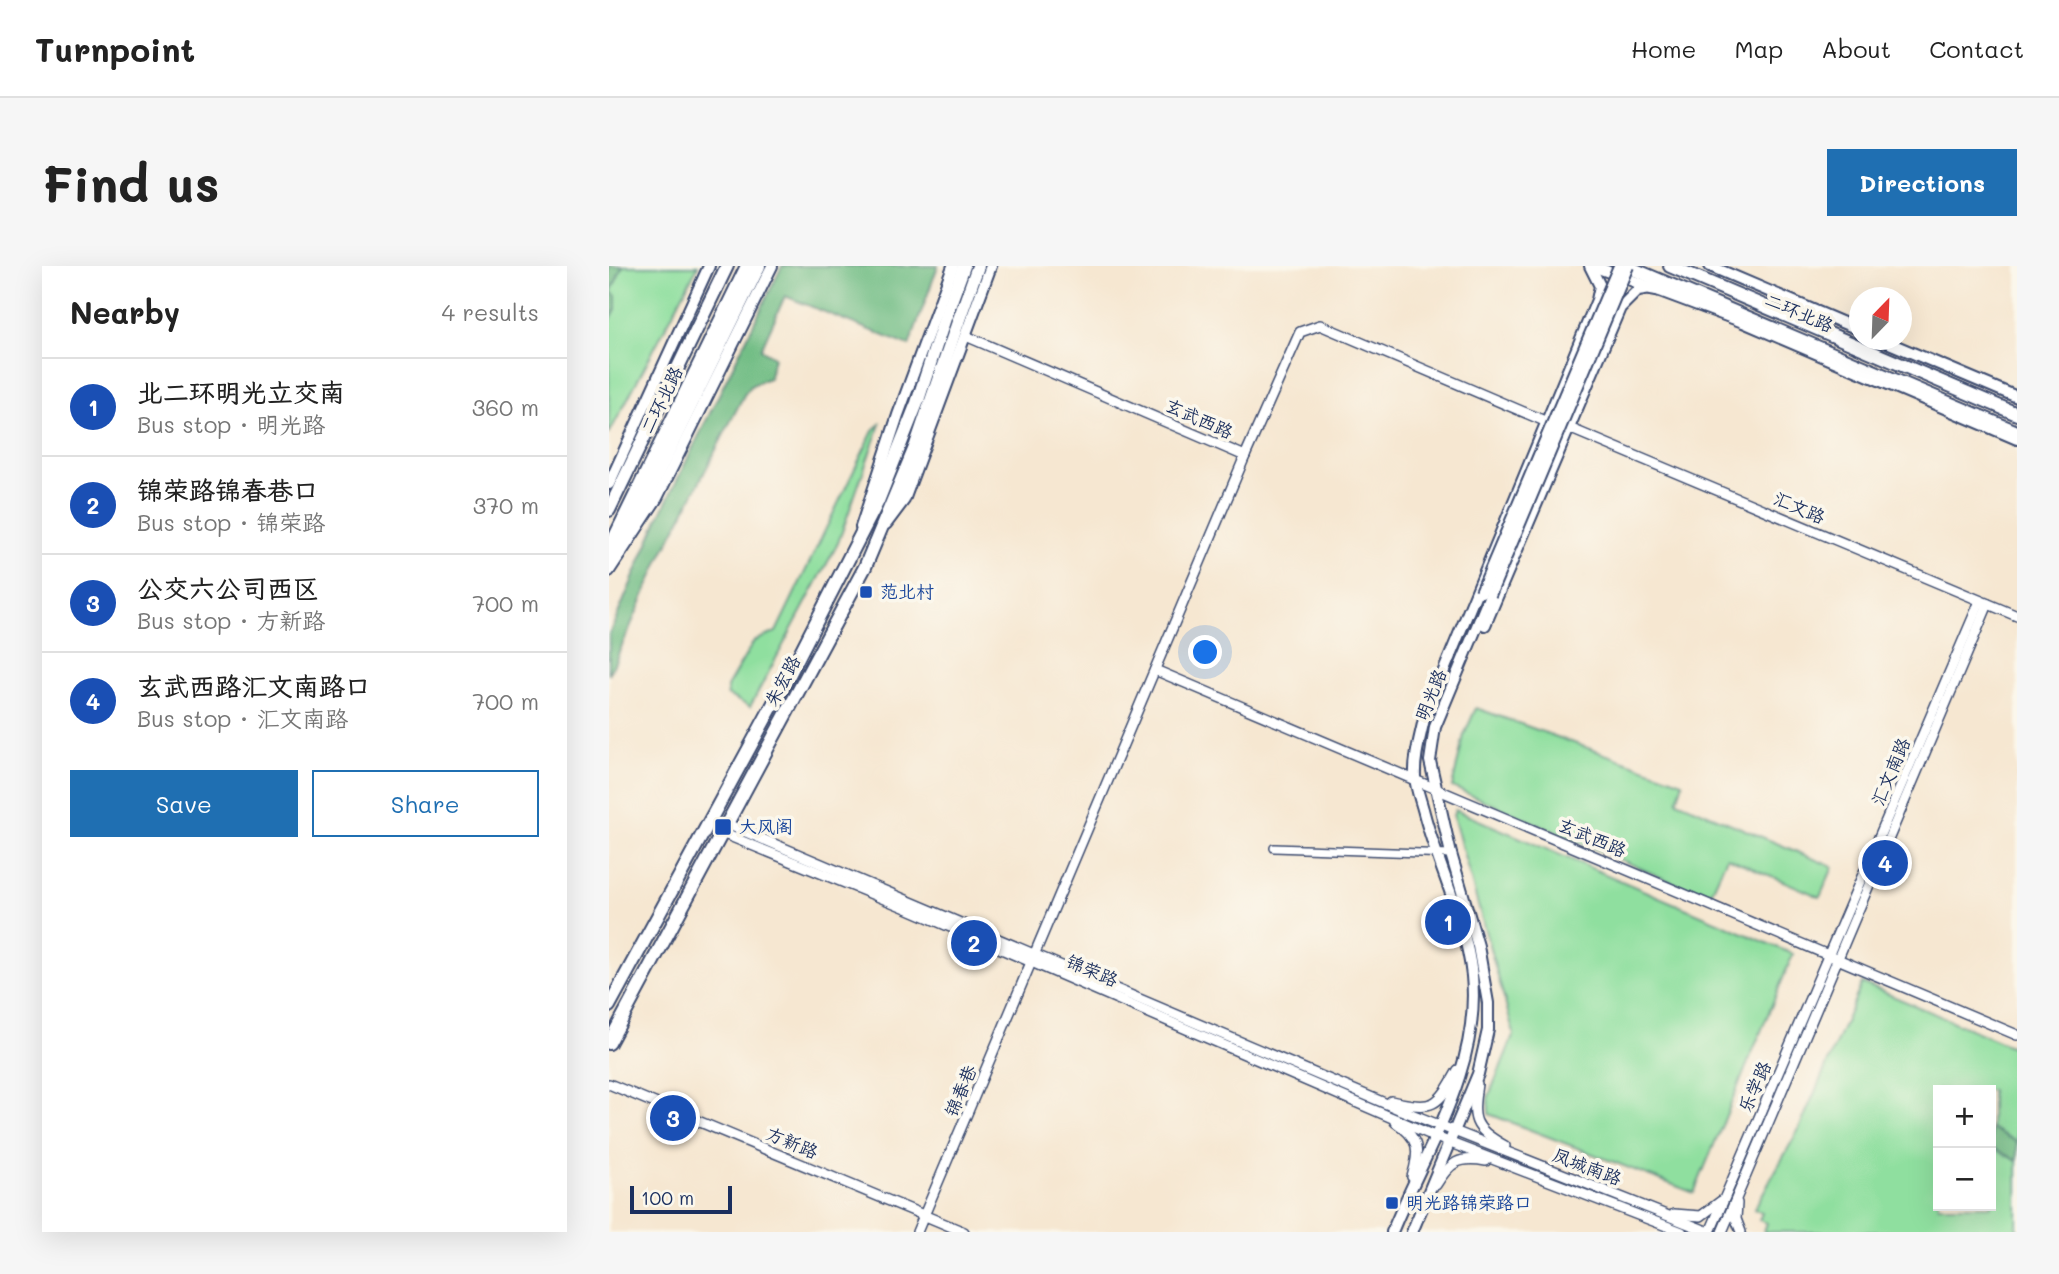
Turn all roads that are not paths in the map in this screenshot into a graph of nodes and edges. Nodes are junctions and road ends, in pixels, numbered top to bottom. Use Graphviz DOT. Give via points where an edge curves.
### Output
graph roads {
  1 [pos="709,266"];
  2 [pos="727,266"];
  3 [pos="747,266"];
  4 [pos="759,266"];
  5 [pos="772,266"];
  6 [pos="953,266"];
  7 [pos="964,266"];
  8 [pos="978,266"];
  9 [pos="991,266"];
  10 [pos="1592,266"];
  11 [pos="1619,266"];
  12 [pos="1627,266"];
  13 [pos="1645,266"];
  14 [pos="1670,266"];
  15 [pos="1710,266"];
  16 [pos="1691,267"];
  17 [pos="1651,288"];
  18 [pos="1714,304"];
  19 [pos="1849,325"];
  20 [pos="966,336"];
  21 [pos="1822,349"];
  22 [pos="1906,350"];
  23 [pos="1857,351"];
  24 [pos="1889,352"];
  25 [pos="1909,361"];
  26 [pos="1932,378"];
  27 [pos="2017,397"];
  28 [pos="2017,407"];
  29 [pos="2017,414"];
  30 [pos="1546,422"];
  31 [pos="1569,428"];
  32 [pos="2014,428"];
  33 [pos="2017,439"];
  34 [pos="1245,456"];
  35 [pos="609,484"];
  36 [pos="650,509"];
  37 [pos="609,510"];
  38 [pos="882,530"];
  39 [pos="628,534"];
  40 [pos="858,539"];
  41 [pos="609,549"];
  42 [pos="610,565"];
  43 [pos="1486,593"];
  44 [pos="1984,603"];
  45 [pos="2017,617"];
  46 [pos="1456,645"];
  47 [pos="1466,657"];
  48 [pos="1155,670"];
  49 [pos="1415,779"];
  50 [pos="1434,788"];
  51 [pos="724,828"];
  52 [pos="1274,848"];
  53 [pos="1434,854"];
  54 [pos="1451,854"];
  55 [pos="1833,957"];
  56 [pos="1034,958"];
  57 [pos="609,1006"];
  58 [pos="2017,1035"];
  59 [pos="609,1043"];
  60 [pos="1464,1059"];
  61 [pos="1478,1074"];
  62 [pos="609,1084"];
  63 [pos="1367,1100"];
  64 [pos="1439,1131"];
  65 [pos="1451,1137"];
  66 [pos="1533,1163"];
  67 [pos="1506,1164"];
  68 [pos="1409,1190"];
  69 [pos="1727,1191"];
  70 [pos="1738,1195"];
  71 [pos="1425,1201"];
  72 [pos="924,1215"];
  73 [pos="1655,1216"];
  74 [pos="917,1232"];
  75 [pos="964,1232"];
  76 [pos="1392,1232"];
  77 [pos="1412,1232"];
  78 [pos="1671,1232"];
  79 [pos="1682,1232"];
  80 [pos="1709,1232"];
  81 [pos="1722,1232"];
  82 [pos="1741,1232"];
  1 -- 35 [label="main road"];
  2 -- 37 [label="main road, 二环北路"];
  3 -- 41 [label="main road, 二环北路"];
  4 -- 39 [label="main road"];
  5 -- 36 [label="main road"];
  6 -- 40 [label="main road, 朱宏路"];
  7 -- 40 [label="main road, 朱宏路" via="917,403"];
  8 -- 38 [label="main road, 朱宏路"];
  9 -- 20 [label="main road"];
  10 -- 17 [label="main road"];
  10 -- 30 [label="main road, 明光路" via="1600,292"];
  11 -- 43 [label="main road, 明光路, bridge"];
  12 -- 18 [label="main road"];
  12 -- 43 [label="main road, 明光路, bridge"];
  13 -- 23 [label="main road, 二环北路"];
  14 -- 23 [label="main road, 二环北路"];
  15 -- 19 [label="main road"];
  16 -- 24 [label="main road"];
  17 -- 18 [label="main road"];
  17 -- 31 [label="main road" via="1638,290 1620,307"];
  17 -- 33 [label="main road" via="1743,322"];
  18 -- 21 [label="main road"];
  20 -- 34 [label="street, 玄武西路"];
  20 -- 38 [label="main road" via="904,499"];
  21 -- 23 [label="main road"];
  21 -- 32 [label="main road"];
  22 -- 27 [label="main road"];
  23 -- 24 [label="main road"];
  23 -- 26 [label="main road, 二环北路"];
  23 -- 32 [label="main road, 二环北路"];
  24 -- 25 [label="main road"];
  25 -- 26 [label="main road"];
  25 -- 28 [label="main road"];
  26 -- 29 [label="main road, 二环北路"];
  30 -- 34 [label="street" via="1320,325 1300,332"];
  30 -- 46 [label="main road, 明光路"];
  31 -- 44 [label="street, 汇文路"];
  31 -- 47 [label="main road" via="1489,616"];
  34 -- 48 [label="street, 玄武西路"];
  36 -- 39 [label="main road"];
  36 -- 42 [label="main road"];
  38 -- 51 [label="main road, 朱宏路"];
  39 -- 42 [label="main road"];
  40 -- 57 [label="main road, 朱宏路"];
  43 -- 46 [label="main road, 明光路"];
  43 -- 47 [label="main road, 明光路"];
  44 -- 45 [label="street, 汇文路"];
  44 -- 55 [label="street, 汇文南路"];
  46 -- 49 [label="main road, 明光路" via="1424,719"];
  47 -- 50 [label="main road, 明光路" via="1435,727 1430,761"];
  48 -- 49 [label="street, 玄武西路"];
  48 -- 56 [label="street, 玄武西路"];
  49 -- 50 [label="street, 玄武西路"];
  49 -- 53 [label="main road, 明光路"];
  50 -- 54 [label="main road, 明光路"];
  50 -- 55 [label="street, 玄武西路"];
  51 -- 56 [label="street, 锦荣路"];
  51 -- 59 [label="main road, 朱宏路"];
  52 -- 53 [label="street"];
  53 -- 54 [label="street"];
  53 -- 60 [label="main road, 明光路" via="1472,976"];
  54 -- 61 [label="main road, 明光路" via="1487,995 1488,1030"];
  55 -- 58 [label="street, 玄武西路"];
  55 -- 69 [label="street, 乐学路"];
  55 -- 70 [label="street, 乐学路"];
  56 -- 63 [label="street, 锦荣路"];
  56 -- 72 [label="street, 锦春巷"];
  60 -- 63 [label="street" via="1441,1099 1430,1106"];
  60 -- 64 [label="main road, 明光路"];
  61 -- 65 [label="main road, 明光路"];
  61 -- 66 [label="street" via="1473,1111 1476,1124 1490,1138"];
  62 -- 72 [label="street, 方新路"];
  63 -- 64 [label="street, 锦荣路"];
  63 -- 68 [label="street" via="1416,1140 1419,1155"];
  64 -- 65 [label="street, 锦荣路"];
  64 -- 68 [label="main road, 明光路"];
  65 -- 66 [label="street, 凤城南路"];
  65 -- 67 [label="street, 凤城南路"];
  65 -- 71 [label="main road, 明光路"];
  66 -- 73 [label="street, 凤城南路"];
  67 -- 71 [label="street" via="1456,1160"];
  67 -- 73 [label="street, 凤城南路"];
  68 -- 76 [label="main road, 明光路"];
  69 -- 73 [label="street" via="1718,1205 1701,1216"];
  69 -- 80 [label="street, 乐学路"];
  70 -- 81 [label="street, 乐学路"];
  70 -- 82 [label="street" via="1736,1219"];
  71 -- 77 [label="main road, 明光路"];
  72 -- 74 [label="street, 锦春巷"];
  72 -- 75 [label="street, 方新路"];
  73 -- 78 [label="street"];
  73 -- 79 [label="street, 凤城南路"];
  73 -- 80 [label="street, 凤城南路"];
}
